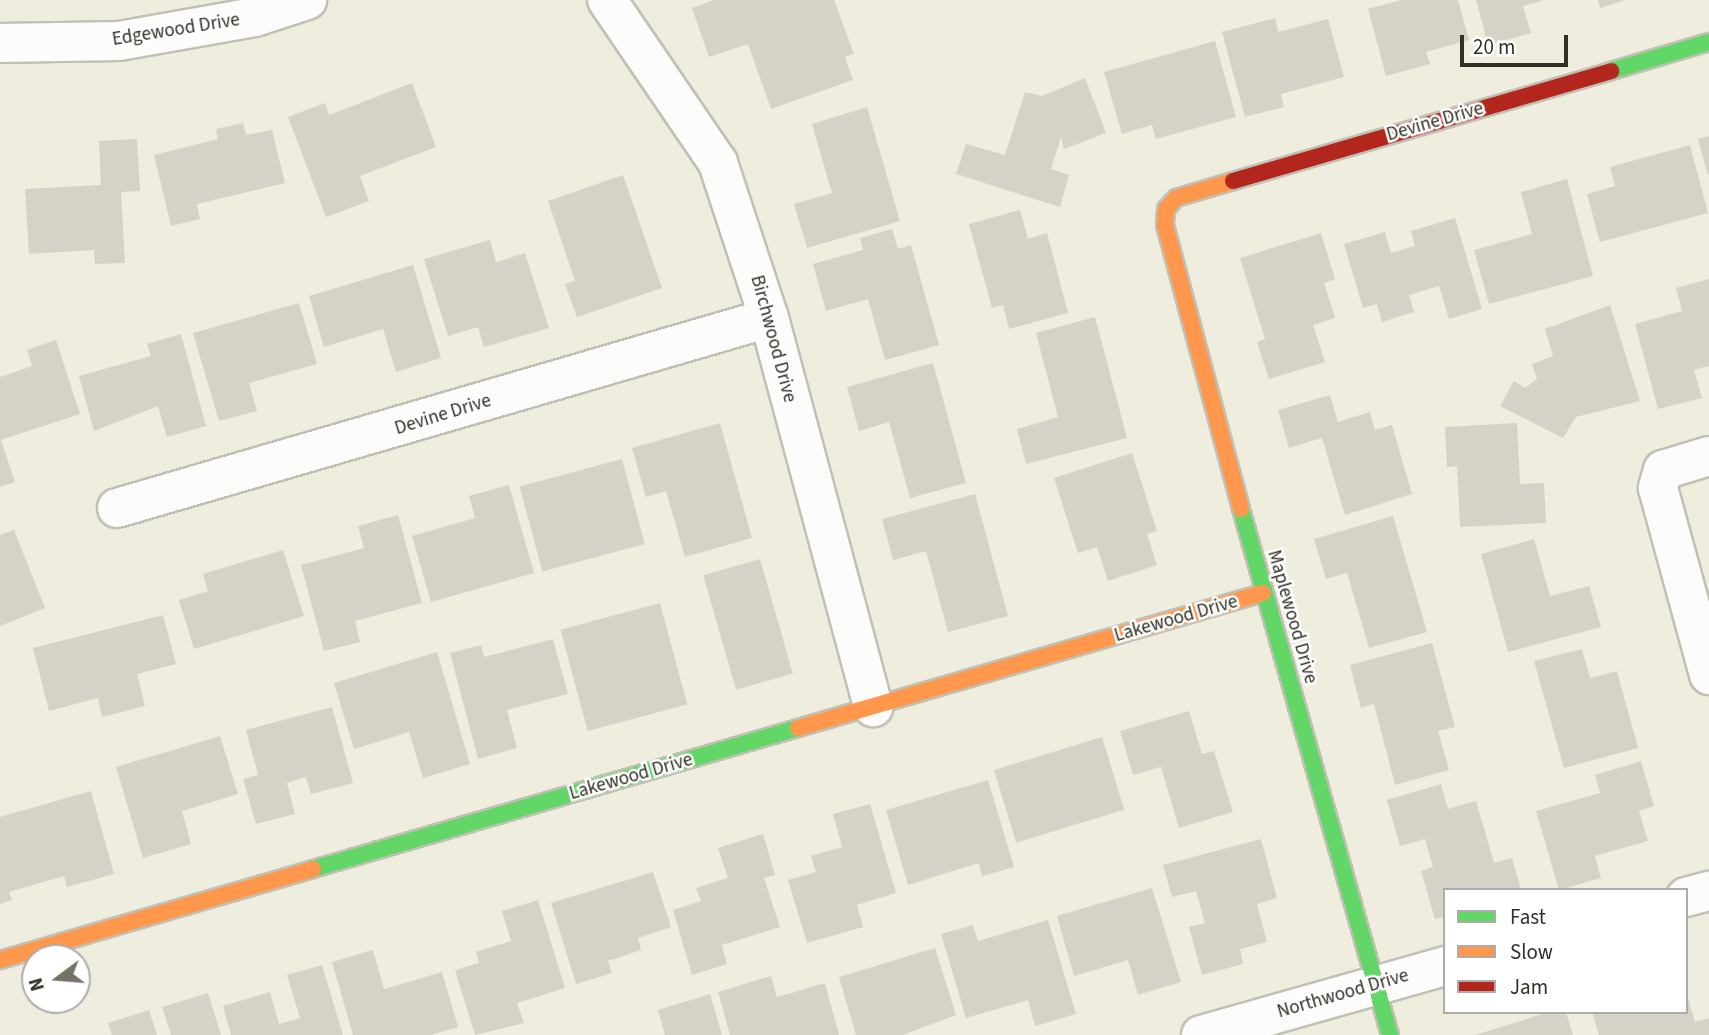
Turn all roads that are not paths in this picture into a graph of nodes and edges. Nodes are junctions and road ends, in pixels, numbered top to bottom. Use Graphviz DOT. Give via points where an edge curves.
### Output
graph roads {
  1 [pos="307,0"];
  2 [pos="607,0"];
  3 [pos="1709,42"];
  4 [pos="0,43"];
  5 [pos="1166,209"];
  6 [pos="769,318"];
  7 [pos="1709,456"];
  8 [pos="117,508"];
  9 [pos="1263,593"];
  10 [pos="1709,675"];
  11 [pos="873,707"];
  12 [pos="1709,891"];
  13 [pos="1688,896"];
  14 [pos="0,960"];
  15 [pos="1443,966"];
  16 [pos="1376,985"];
  17 [pos="1201,1035"];
  18 [pos="1390,1035"];
  1 -- 4 [label="street, Edgewood Drive" via="255,17 119,41"];
  2 -- 6 [label="street, Birchwood Drive" via="718,163"];
  3 -- 5 [label="street, Devine Drive" via="1175,198"];
  5 -- 9 [label="street, Maplewood Drive" via="1165,225"];
  6 -- 8 [label="street, Devine Drive"];
  6 -- 11 [label="street, Birchwood Drive"];
  7 -- 10 [label="street" via="1662,470 1658,488"];
  9 -- 11 [label="street, Lakewood Drive"];
  9 -- 16 [label="street, Maplewood Drive"];
  11 -- 14 [label="street, Lakewood Drive"];
  12 -- 13 [label="street"];
  15 -- 16 [label="street, Northwood Drive"];
  16 -- 17 [label="street, Northwood Drive"];
  16 -- 18 [label="street, Maplewood Drive"];
}
